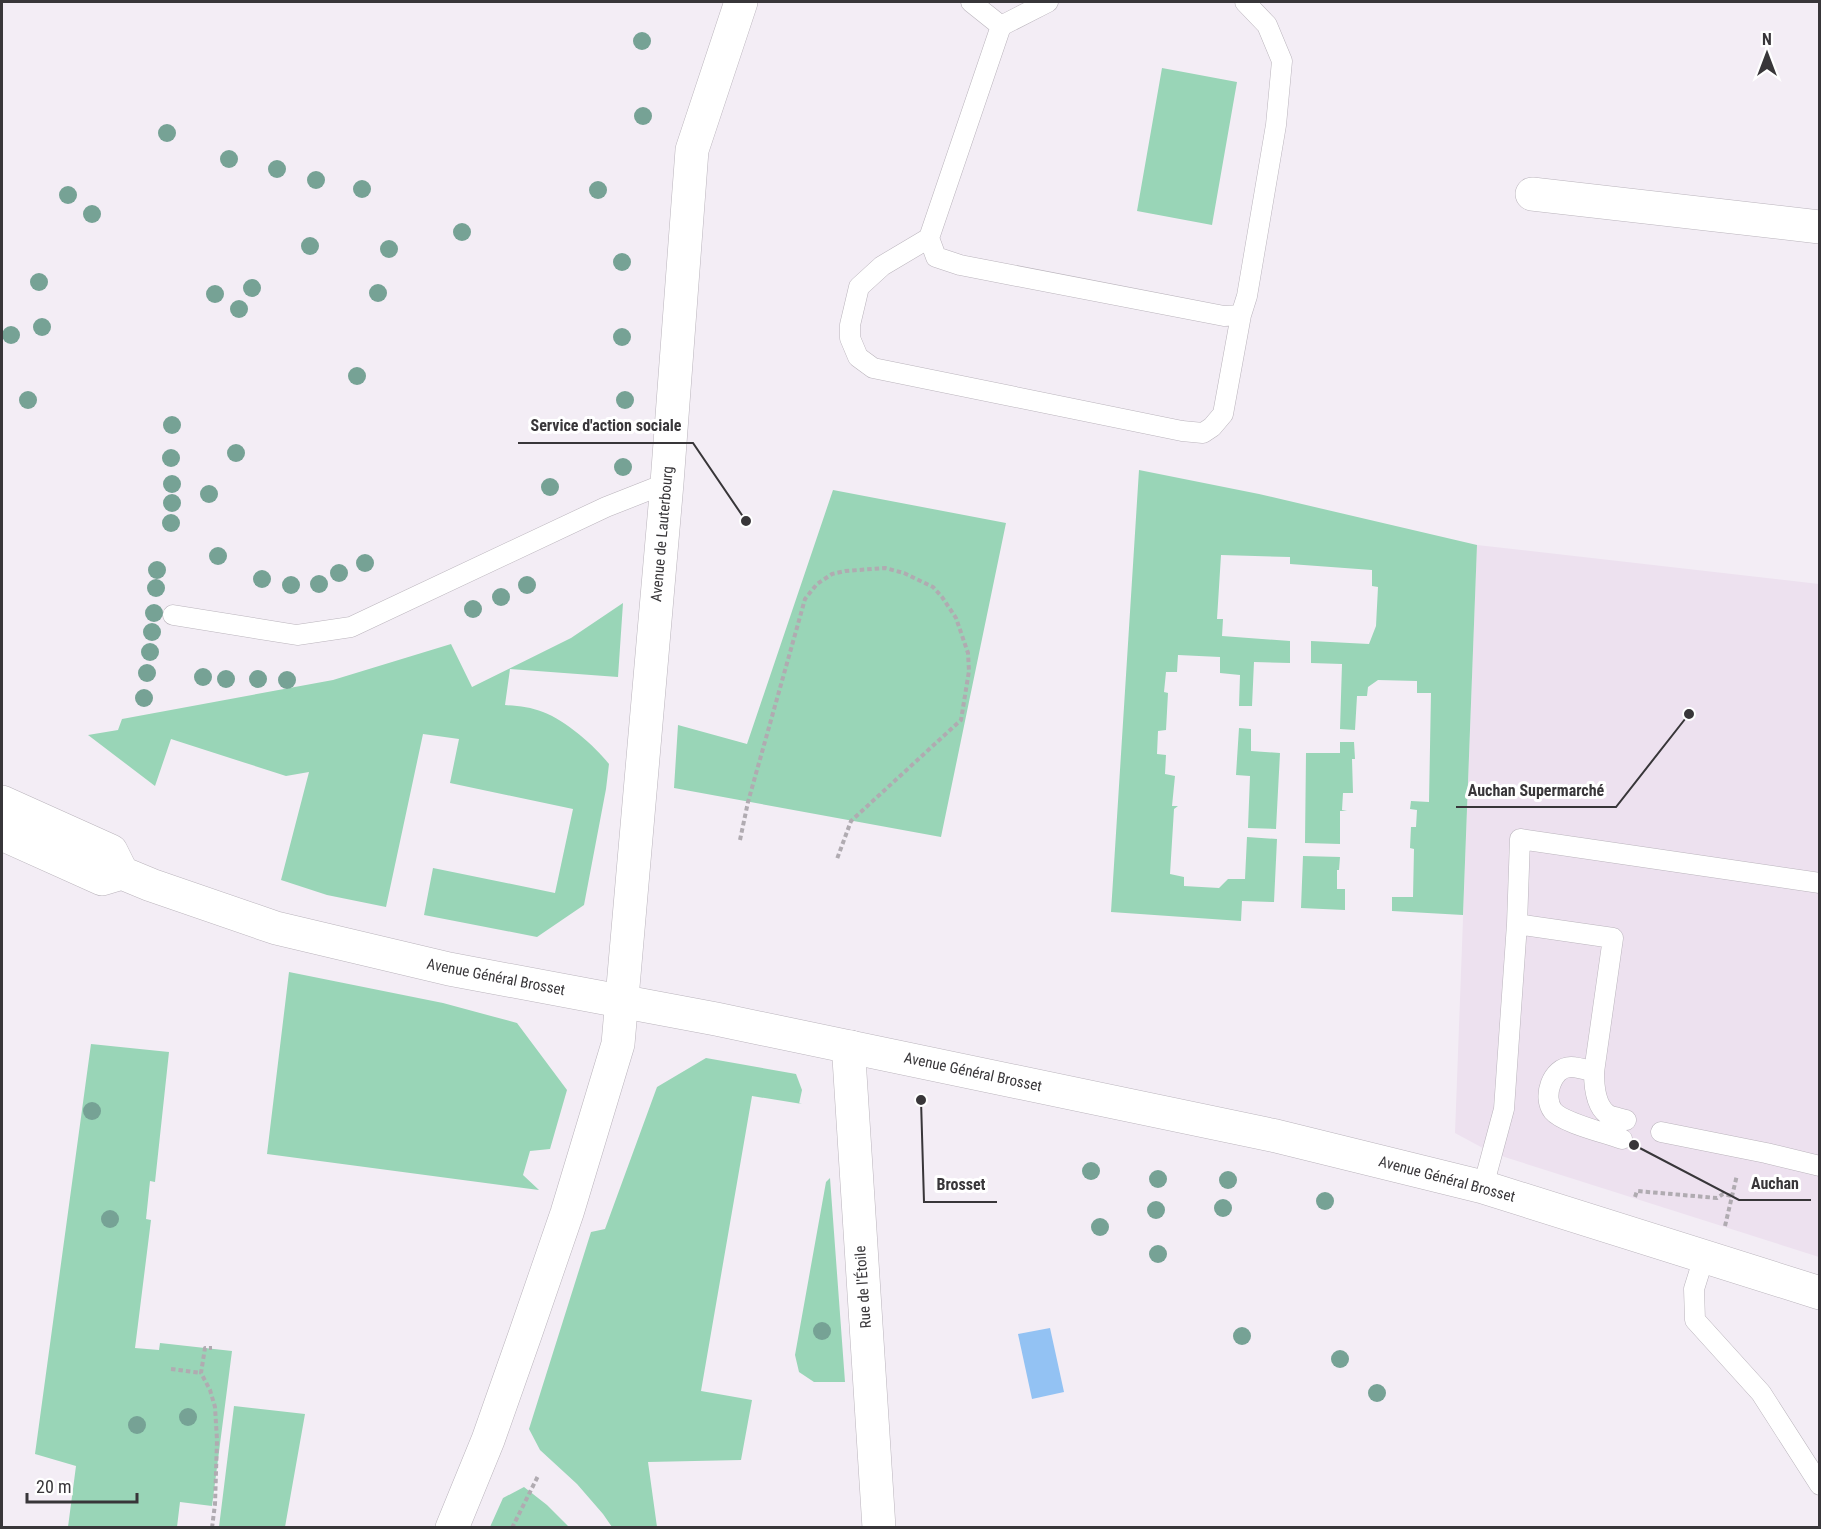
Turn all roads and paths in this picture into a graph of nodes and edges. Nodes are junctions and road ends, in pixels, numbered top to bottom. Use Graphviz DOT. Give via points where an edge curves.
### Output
graph roads {
  1 [pos="741,2"];
  2 [pos="971,2"];
  3 [pos="1048,2"];
  4 [pos="1245,2"];
  5 [pos="1001,26"];
  6 [pos="1532,194"];
  7 [pos="1820,227"];
  8 [pos="929,238"];
  9 [pos="1241,315"];
  10 [pos="667,483"];
  11 [pos="173,615"];
  12 [pos="2,801"];
  13 [pos="2,834"];
  14 [pos="740,840"];
  15 [pos="837,859"];
  16 [pos="122,873"];
  17 [pos="1820,883"];
  18 [pos="1517,924"];
  19 [pos="623,1002"];
  20 [pos="851,1047"];
  21 [pos="1594,1076"];
  22 [pos="1661,1132"];
  23 [pos="1820,1166"];
  24 [pos="1483,1187"];
  25 [pos="1634,1198"];
  26 [pos="1725,1227"];
  27 [pos="1704,1257"];
  28 [pos="1820,1293"];
  29 [pos="212,1348"];
  30 [pos="171,1369"];
  31 [pos="201,1373"];
  32 [pos="538,1476"];
  33 [pos="1820,1485"];
  34 [pos="212,1527"];
  35 [pos="452,1527"];
  36 [pos="512,1527"];
  37 [pos="879,1527"];
  1 -- 10 [label="street, Avenue de Lauterbourg" via="692,150"];
  2 -- 5 [label="lane"];
  3 -- 5 [label="lane"];
  4 -- 9 [label="lane" via="1267,25 1282,62 1276,125"];
  5 -- 8 [label="lane"];
  6 -- 7 [label="street"];
  8 -- 9 [label="lane" via="936,257 960,265 1224,316"];
  8 -- 9 [label="lane" via="882,266 860,287 850,338 858,357 873,368 1203,433 1223,414"];
  10 -- 11 [label="lane" via="606,507 351,627 297,635"];
  10 -- 19 [label="street, Avenue de Lauterbourg"];
  12 -- 16 [label="street" via="111,851"];
  13 -- 16 [label="street, Avenue Général Brosset" via="102,879"];
  14 -- 15 [label="path" via="805,599 832,574 885,568 933,587 951,607 968,653 961,720 851,821"];
  16 -- 19 [label="street, Avenue Général Brosset" via="276,928 449,969"];
  17 -- 18 [label="lane" via="1521,838"];
  18 -- 21 [label="lane" via="1613,938"];
  18 -- 24 [label="lane" via="1504,1109"];
  19 -- 20 [label="street, Avenue Général Brosset"];
  19 -- 35 [label="street, Avenue de Lauterbourg" via="618,1044 567,1213 488,1440"];
  20 -- 24 [label="street, Avenue Général Brosset" via="1276,1136"];
  20 -- 37 [label="street, Rue de l'Étoile"];
  21 -- 21 [label="lane" via="1596,1098 1606,1114 1624,1129 1570,1122 1554,1112 1547,1100 1551,1082 1560,1070 1570,1067"];
  22 -- 23 [label="lane"];
  24 -- 27 [label="street, Avenue Général Brosset"];
  25 -- 26 [label="path" via="1637,1191 1717,1198 1723,1194 1732,1197"];
  27 -- 28 [label="street, Avenue Général Brosset"];
  27 -- 33 [label="lane" via="1694,1289 1695,1320 1761,1393"];
  29 -- 31 [label="path" via="205,1348"];
  30 -- 31 [label="path"];
  31 -- 34 [label="path" via="215,1407"];
  32 -- 36 [label="path"];
}
